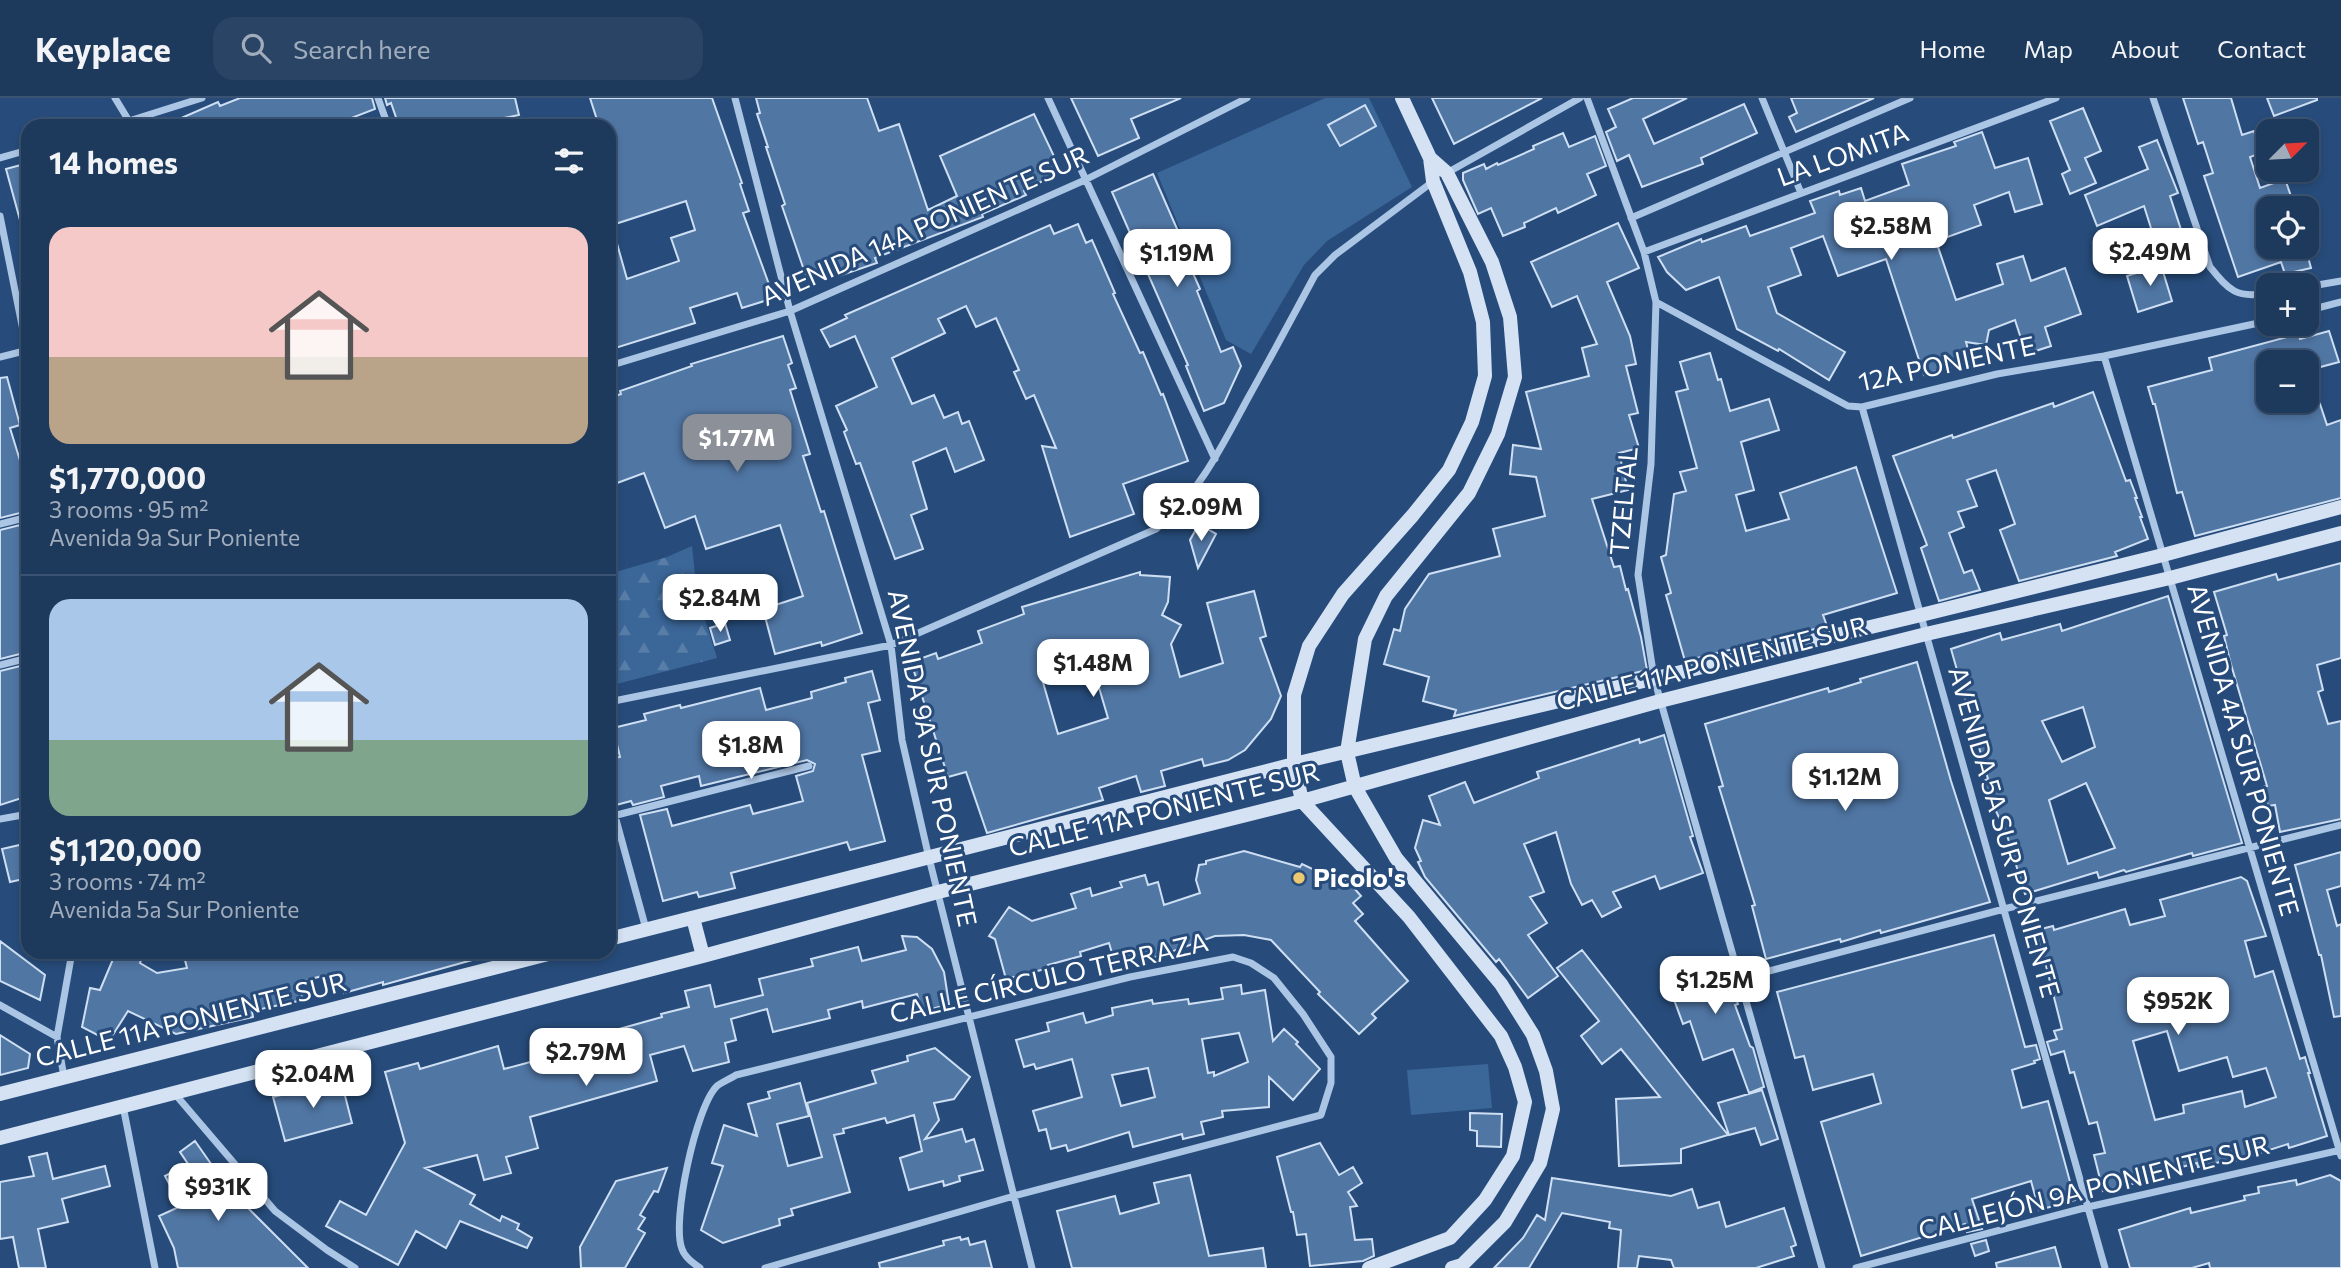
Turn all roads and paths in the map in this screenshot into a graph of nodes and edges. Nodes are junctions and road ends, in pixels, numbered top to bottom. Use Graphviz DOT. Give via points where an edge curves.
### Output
graph roads {
  1 [pos="115,98"];
  2 [pos="202,98"];
  3 [pos="378,98"];
  4 [pos="735,98"];
  5 [pos="1048,98"];
  6 [pos="1247,98"];
  7 [pos="1402,98"];
  8 [pos="1580,98"];
  9 [pos="1587,98"];
  10 [pos="1762,98"];
  11 [pos="1910,98"];
  12 [pos="2024,98"];
  13 [pos="2056,98"];
  14 [pos="2153,98"];
  15 [pos="2029,108"];
  16 [pos="128,119"];
  17 [pos="145,119"];
  18 [pos="386,119"];
  19 [pos="21,152"];
  20 [pos="1784,153"];
  21 [pos="0,158"];
  22 [pos="1430,158"];
  23 [pos="1447,173"];
  24 [pos="1085,180"];
  25 [pos="1433,181"];
  26 [pos="1801,193"];
  27 [pos="0,216"];
  28 [pos="1631,218"];
  29 [pos="1644,251"];
  30 [pos="2341,281"];
  31 [pos="2319,285"];
  32 [pos="2256,295"];
  33 [pos="1656,302"];
  34 [pos="2341,302"];
  35 [pos="2319,308"];
  36 [pos="790,312"];
  37 [pos="21,318"];
  38 [pos="2256,324"];
  39 [pos="21,353"];
  40 [pos="2104,356"];
  41 [pos="0,357"];
  42 [pos="616,364"];
  43 [pos="1862,407"];
  44 [pos="1214,459"];
  45 [pos="2341,506"];
  46 [pos="21,519"];
  47 [pos="0,524"];
  48 [pos="2341,533"];
  49 [pos="2163,555"];
  50 [pos="2170,578"];
  51 [pos="1921,615"];
  52 [pos="1926,634"];
  53 [pos="891,645"];
  54 [pos="21,660"];
  55 [pos="0,665"];
  56 [pos="1654,678"];
  57 [pos="616,701"];
  58 [pos="1660,701"];
  59 [pos="1347,752"];
  60 [pos="1294,764"];
  61 [pos="809,765"];
  62 [pos="1355,787"];
  63 [pos="1302,801"];
  64 [pos="21,815"];
  65 [pos="616,815"];
  66 [pos="0,819"];
  67 [pos="2341,825"];
  68 [pos="616,829"];
  69 [pos="2249,846"];
  70 [pos="929,858"];
  71 [pos="938,892"];
  72 [pos="2004,909"];
  73 [pos="692,918"];
  74 [pos="646,929"];
  75 [pos="616,937"];
  76 [pos="703,956"];
  77 [pos="71,959"];
  78 [pos="528,959"];
  79 [pos="1739,979"];
  80 [pos="0,1005"];
  81 [pos="969,1018"];
  82 [pos="57,1037"];
  83 [pos="64,1077"];
  84 [pos="0,1094"];
  85 [pos="174,1094"];
  86 [pos="122,1106"];
  87 [pos="0,1138"];
  88 [pos="2340,1152"];
  89 [pos="1014,1196"];
  90 [pos="2088,1207"];
  91 [pos="155,1268"];
  92 [pos="355,1268"];
  93 [pos="700,1268"];
  94 [pos="765,1268"];
  95 [pos="1032,1268"];
  96 [pos="1368,1268"];
  97 [pos="1452,1268"];
  98 [pos="1822,1268"];
  99 [pos="1856,1268"];
  100 [pos="2105,1268"];
  1 -- 16 [label="street"];
  2 -- 17 [label="street"];
  3 -- 18 [label="street"];
  4 -- 36 [label="street, AVENIDA 9A SUR PONIENTE"];
  5 -- 24 [label="street"];
  6 -- 24 [label="street, AVENIDA 14A PONIENTE SUR"];
  7 -- 22 [label="main road"];
  8 -- 23 [label="street"];
  9 -- 28 [label="street, TZELTAL"];
  10 -- 20 [label="street"];
  11 -- 20 [label="street, LA LOMITA"];
  12 -- 15 [label="street"];
  13 -- 15 [label="street, LA LOMITA"];
  14 -- 32 [label="street" via="2210,267 2228,289"];
  15 -- 26 [label="street, LA LOMITA"];
  19 -- 21 [label="street"];
  20 -- 26 [label="street"];
  20 -- 28 [label="street, LA LOMITA"];
  22 -- 23 [label="main road"];
  22 -- 25 [label="main road"];
  23 -- 25 [label="street"];
  23 -- 59 [label="main road" via="1492,262 1510,317 1516,377 1498,434 1469,493 1386,596 1365,639"];
  24 -- 36 [label="street, AVENIDA 14A PONIENTE SUR"];
  24 -- 44 [label="street"];
  25 -- 44 [label="street" via="1315,275"];
  25 -- 60 [label="main road" via="1483,322 1485,376 1472,422 1448,470 1343,594 1309,646 1294,695"];
  26 -- 29 [label="street, LA LOMITA"];
  27 -- 37 [label="street"];
  28 -- 29 [label="street, TZELTAL"];
  29 -- 33 [label="street, TZELTAL"];
  30 -- 31 [label="street"];
  33 -- 43 [label="street, 12A PONIENTE" via="1848,405"];
  33 -- 56 [label="street, TZELTAL" via="1651,464 1638,575"];
  34 -- 35 [label="street"];
  36 -- 42 [label="street, AVENIDA 14A PONIENTE SUR"];
  36 -- 53 [label="street, AVENIDA 9A SUR PONIENTE"];
  38 -- 40 [label="street, 12A PONIENTE"];
  39 -- 41 [label="street"];
  40 -- 43 [label="street, 12A PONIENTE" via="1997,374"];
  40 -- 49 [label="street, AVENIDA 4A SUR PONIENTE"];
  43 -- 51 [label="street, AVENIDA 5A SUR PONIENTE"];
  44 -- 53 [label="street" via="1194,491 1156,529"];
  45 -- 49 [label="main road, CALLE 11A PONIENTE SUR"];
  46 -- 47 [label="street"];
  48 -- 50 [label="main road, CALLE 11A PONIENTE SUR"];
  49 -- 50 [label="street, AVENIDA 4A SUR PONIENTE"];
  49 -- 51 [label="main road, CALLE 11A PONIENTE SUR"];
  50 -- 52 [label="main road, CALLE 11A PONIENTE SUR"];
  50 -- 69 [label="street, AVENIDA 4A SUR PONIENTE"];
  51 -- 52 [label="street, AVENIDA 5A SUR PONIENTE"];
  51 -- 56 [label="main road, CALLE 11A PONIENTE SUR"];
  52 -- 58 [label="main road, CALLE 11A PONIENTE SUR"];
  52 -- 72 [label="street, AVENIDA 5A SUR PONIENTE"];
  53 -- 57 [label="street"];
  53 -- 70 [label="street, AVENIDA 9A SUR PONIENTE" via="902,740"];
  54 -- 55 [label="street"];
  56 -- 58 [label="street, TZELTAL"];
  56 -- 59 [label="main road, CALLE 11A PONIENTE SUR"];
  58 -- 62 [label="main road, CALLE 11A PONIENTE SUR"];
  58 -- 79 [label="street, TZELTAL"];
  59 -- 60 [label="main road, CALLE 11A PONIENTE SUR"];
  59 -- 62 [label="main road"];
  60 -- 63 [label="main road"];
  60 -- 70 [label="main road, CALLE 11A PONIENTE SUR"];
  61 -- 65 [label="street"];
  62 -- 63 [label="main road, CALLE 11A PONIENTE SUR"];
  62 -- 97 [label="main road" via="1396,859 1501,984 1533,1035 1546,1071 1553,1109 1540,1163 1505,1222 1462,1265"];
  63 -- 71 [label="main road, CALLE 11A PONIENTE SUR"];
  63 -- 96 [label="main road" via="1409,917 1501,1035 1525,1102 1513,1156 1485,1200 1450,1238"];
  64 -- 66 [label="street"];
  67 -- 69 [label="street"];
  68 -- 74 [label="street"];
  69 -- 72 [label="street"];
  69 -- 88 [label="street, AVENIDA 4A SUR PONIENTE"];
  70 -- 71 [label="street, AVENIDA 9A SUR PONIENTE"];
  70 -- 73 [label="main road, CALLE 11A PONIENTE SUR"];
  71 -- 76 [label="main road, CALLE 11A PONIENTE SUR"];
  71 -- 81 [label="street, AVENIDA 9A SUR PONIENTE"];
  72 -- 79 [label="street"];
  72 -- 90 [label="street, AVENIDA 5A SUR PONIENTE"];
  73 -- 74 [label="main road, CALLE 11A PONIENTE SUR"];
  73 -- 76 [label="main road"];
  74 -- 75 [label="main road, CALLE 11A PONIENTE SUR"];
  76 -- 85 [label="main road, CALLE 11A PONIENTE SUR"];
  77 -- 82 [label="street"];
  78 -- 83 [label="main road, CALLE 11A PONIENTE SUR"];
  79 -- 98 [label="street, TZELTAL"];
  80 -- 82 [label="street"];
  81 -- 89 [label="street, AVENIDA 9A SUR PONIENTE"];
  81 -- 89 [label="street, CALLE CÍRCULO TERRAZA" via="1130,977 1233,957 1274,978 1331,1057 1331,1083 1321,1115"];
  81 -- 93 [label="street, CALLE CÍRCULO TERRAZA" via="736,1075 717,1086 697,1130 678,1219 682,1250"];
  82 -- 83 [label="street"];
  83 -- 84 [label="main road, CALLE 11A PONIENTE SUR"];
  85 -- 86 [label="main road, CALLE 11A PONIENTE SUR"];
  85 -- 92 [label="street" via="275,1211"];
  86 -- 87 [label="main road, CALLE 11A PONIENTE SUR"];
  86 -- 91 [label="street"];
  88 -- 90 [label="street, CALLEJÓN 9A PONIENTE SUR"];
  89 -- 94 [label="street, CALLE CÍRCULO TERRAZA"];
  89 -- 95 [label="street, AVENIDA 9A SUR PONIENTE"];
  90 -- 99 [label="street, CALLEJÓN 9A PONIENTE SUR"];
  90 -- 100 [label="street, AVENIDA 5A SUR PONIENTE"];
}
